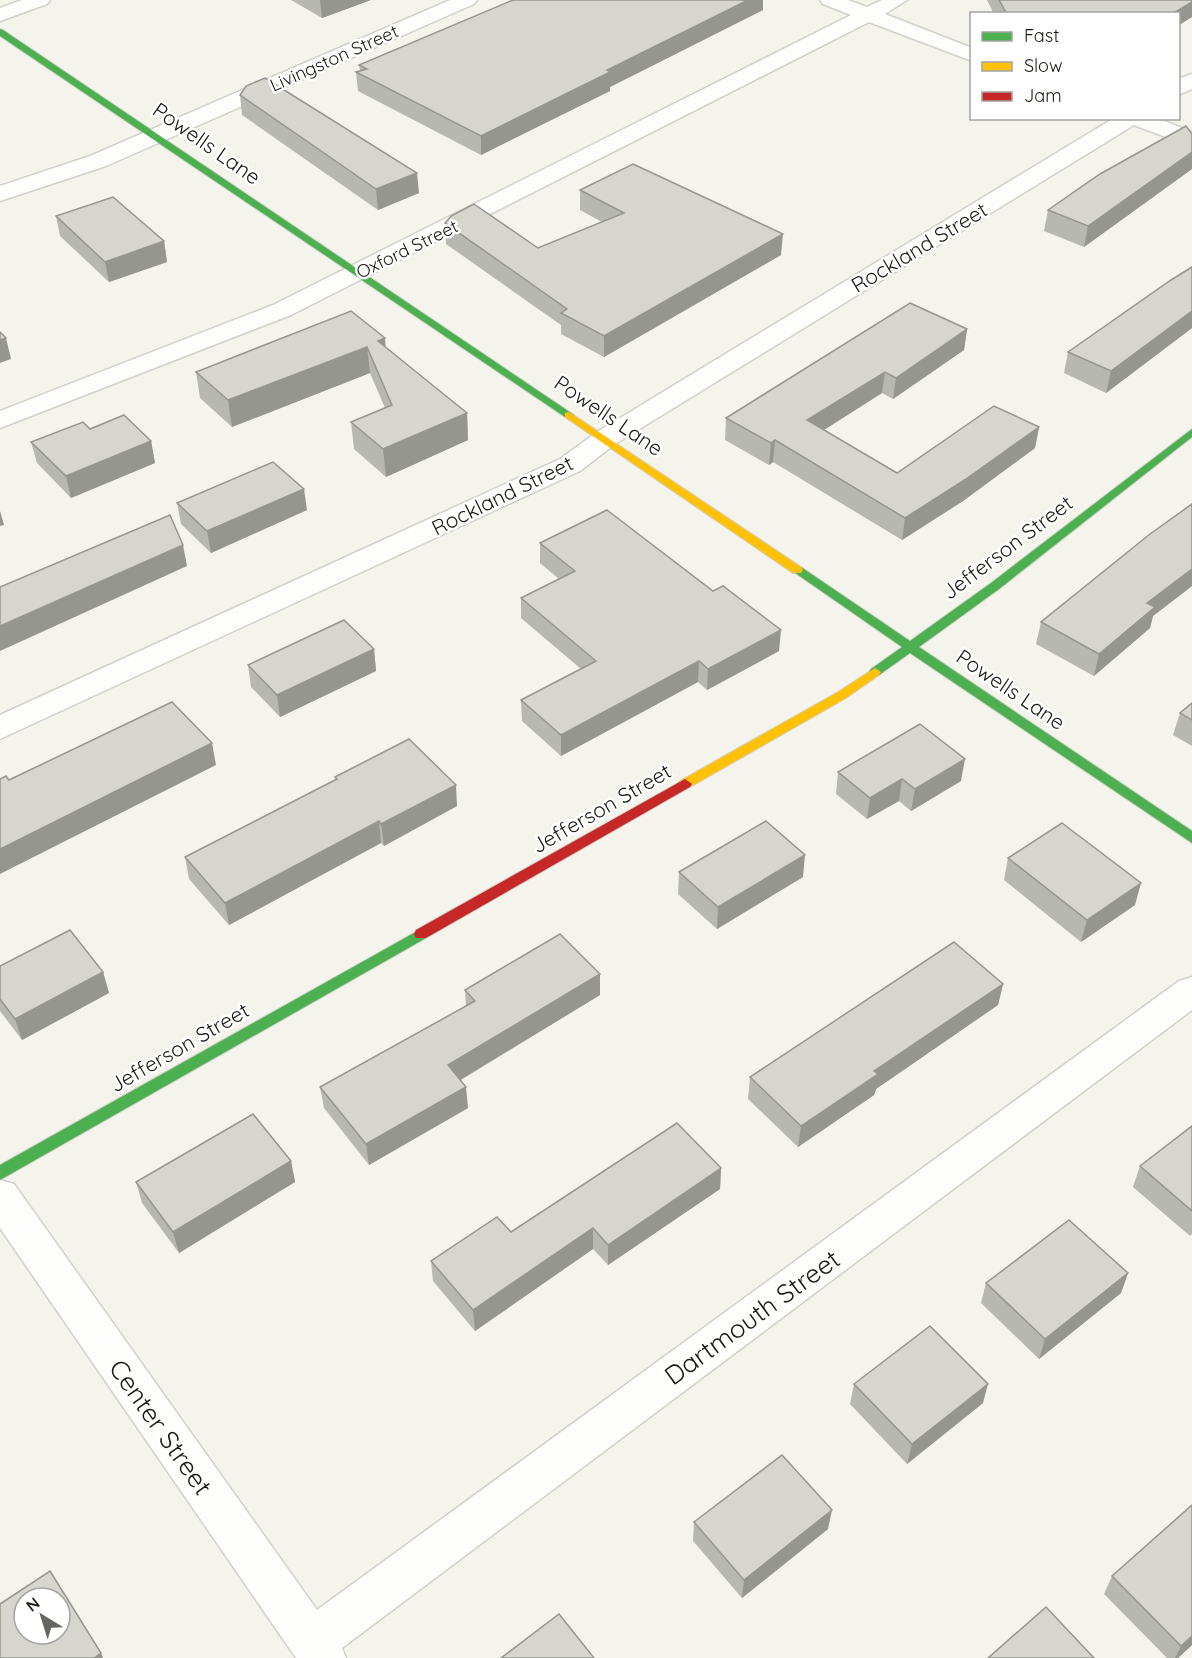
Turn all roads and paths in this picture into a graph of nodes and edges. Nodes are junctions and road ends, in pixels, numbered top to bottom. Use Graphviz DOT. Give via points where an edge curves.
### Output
graph roads {
  1 [pos="40,0"];
  2 [pos="467,0"];
  3 [pos="830,0"];
  4 [pos="897,0"];
  5 [pos="0,15"];
  6 [pos="868,15"];
  7 [pos="0,32"];
  8 [pos="970,54"];
  9 [pos="1127,120"];
  10 [pos="1141,120"];
  11 [pos="158,135"];
  12 [pos="1192,140"];
  13 [pos="0,194"];
  14 [pos="358,273"];
  15 [pos="0,420"];
  16 [pos="1192,432"];
  17 [pos="606,438"];
  18 [pos="910,645"];
  19 [pos="0,728"];
  20 [pos="1192,838"];
  21 [pos="1192,991"];
  22 [pos="0,1173"];
  23 [pos="0,1196"];
  24 [pos="317,1650"];
  1 -- 5 [label="street"];
  2 -- 11 [label="street, Livingston Street"];
  3 -- 6 [label="street"];
  4 -- 6 [label="street, Oxford Street"];
  6 -- 8 [label="street"];
  6 -- 14 [label="street, Oxford Street"];
  7 -- 11 [label="street, Powells Lane"];
  9 -- 17 [label="street, Rockland Street"];
  10 -- 12 [label="street"];
  11 -- 13 [label="street, Livingston Street" via="99,161"];
  11 -- 14 [label="street, Powells Lane"];
  14 -- 15 [label="street, Oxford Street" via="282,310"];
  14 -- 17 [label="street, Powells Lane"];
  16 -- 18 [label="street, Jefferson Street" via="995,586"];
  17 -- 18 [label="street, Powells Lane"];
  17 -- 19 [label="street, Rockland Street" via="570,465"];
  18 -- 20 [label="street, Powells Lane"];
  18 -- 22 [label="street, Jefferson Street" via="843,695"];
  21 -- 24 [label="street, Dartmouth Street"];
  23 -- 24 [label="street, Center Street"];
}
